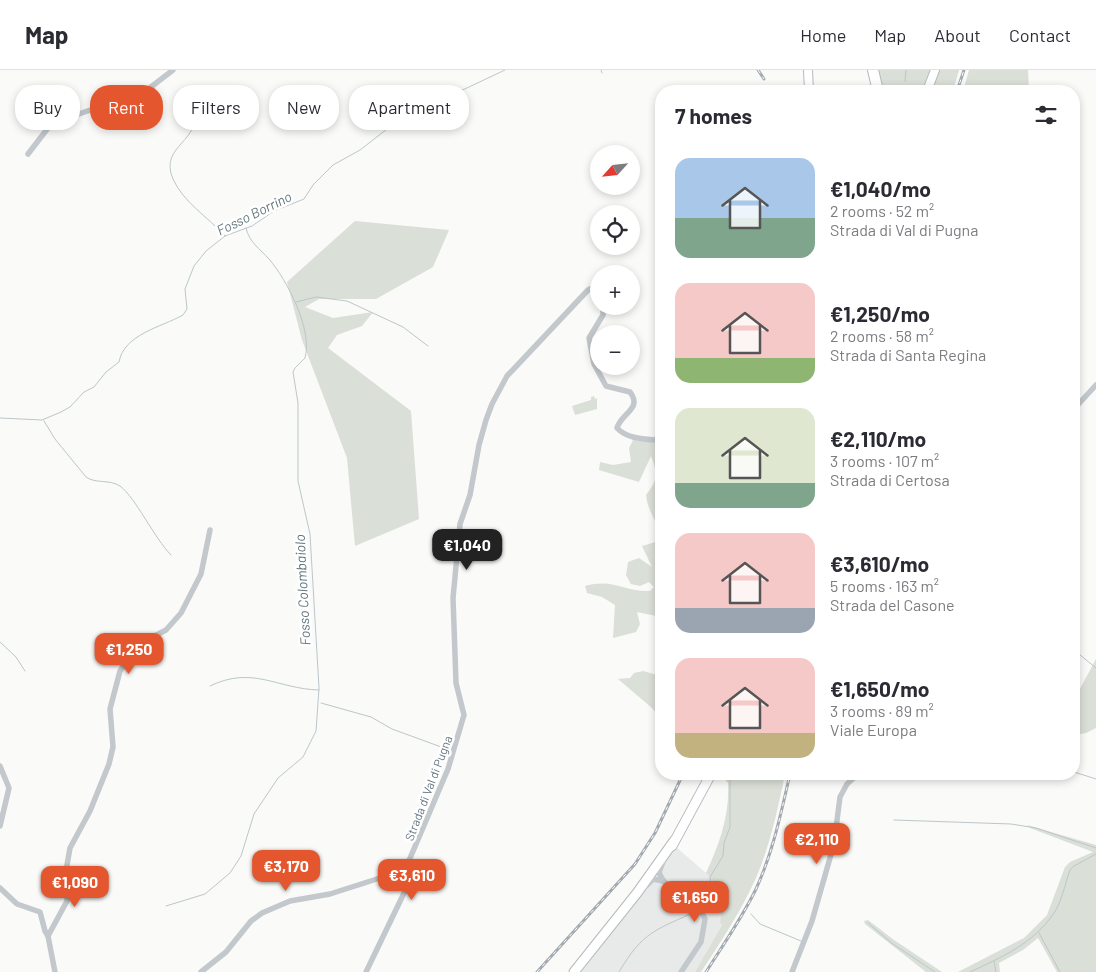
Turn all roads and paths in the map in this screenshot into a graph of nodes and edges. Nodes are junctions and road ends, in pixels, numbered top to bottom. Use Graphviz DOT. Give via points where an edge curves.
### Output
graph roads {
  1 [pos="173,70"];
  2 [pos="808,70"];
  3 [pos="873,70"];
  4 [pos="935,70"];
  5 [pos="809,85"];
  6 [pos="877,85"];
  7 [pos="929,85"];
  8 [pos="28,154"];
  9 [pos="590,289"];
  10 [pos="603,315"];
  11 [pos="1096,385"];
  12 [pos="1080,402"];
  13 [pos="655,440"];
  14 [pos="210,530"];
  15 [pos="0,766"];
  16 [pos="708,780"];
  17 [pos="851,780"];
  18 [pos="0,826"];
  19 [pos="674,841"];
  20 [pos="666,856"];
  21 [pos="405,870"];
  22 [pos="665,882"];
  23 [pos="0,888"];
  24 [pos="639,892"];
  25 [pos="48,936"];
  26 [pos="55,972"];
  27 [pos="201,972"];
  28 [pos="366,972"];
  29 [pos="574,972"];
  30 [pos="681,972"];
  31 [pos="792,972"];
  1 -- 8 [label="street" via="147,90 59,121 48,128"];
  2 -- 5 [label="main road"];
  3 -- 6 [label="highway"];
  4 -- 7 [label="main road"];
  9 -- 21 [label="street, Strada di Val di Pugna" via="520,361 498,391 486,420 470,495 460,524 453,598 456,683 464,715 448,770"];
  10 -- 13 [label="street" via="589,338 594,364 606,386 630,392 634,400 633,408 617,428 634,437"];
  11 -- 12 [label="street"];
  14 -- 25 [label="street" via="201,574 181,613 166,630 137,645 120,671 110,709 113,747 109,764 90,811 70,848 67,901"];
  15 -- 18 [label="street" via="9,788"];
  16 -- 19 [label="main road"];
  17 -- 31 [label="street" via="840,797 834,844 812,921"];
  19 -- 20 [label="main road"];
  19 -- 24 [label="main road"];
  20 -- 22 [label="street" via="659,872"];
  20 -- 24 [label="main road"];
  21 -- 27 [label="street" via="330,894 290,901 262,913 251,921 226,952"];
  21 -- 28 [label="street" via="405,891"];
  22 -- 24 [label="street" via="654,878"];
  22 -- 30 [label="street" via="698,906 705,919 701,942"];
  23 -- 25 [label="street" via="17,904 40,912"];
  24 -- 29 [label="main road"];
  25 -- 26 [label="street"];
}
